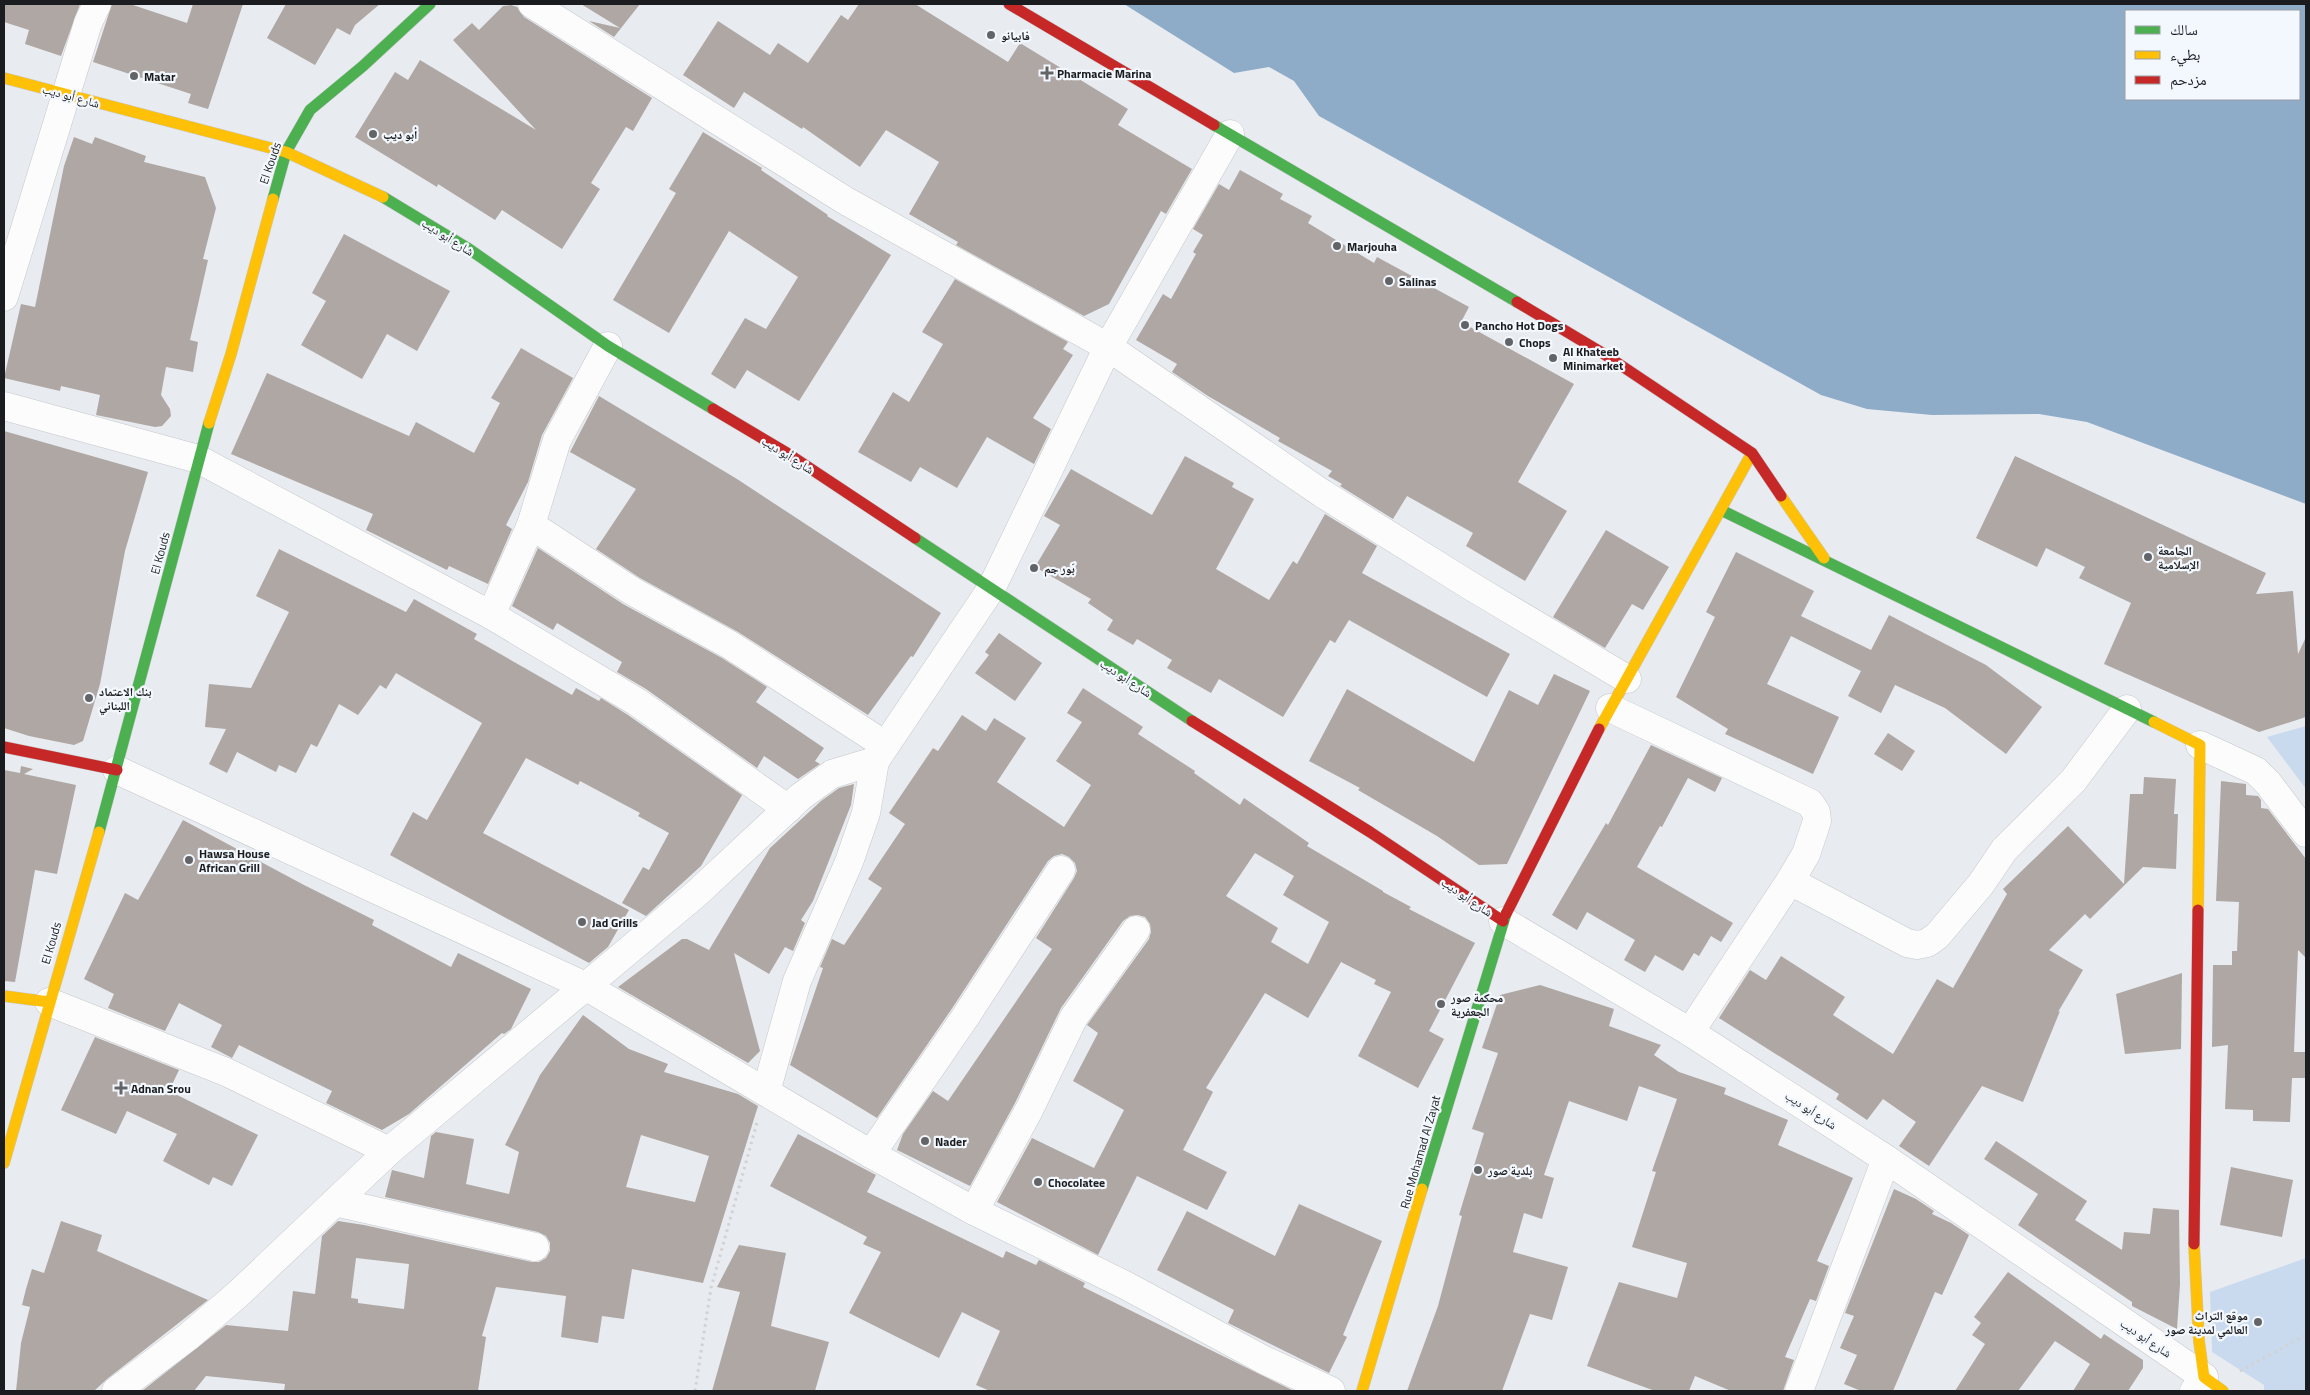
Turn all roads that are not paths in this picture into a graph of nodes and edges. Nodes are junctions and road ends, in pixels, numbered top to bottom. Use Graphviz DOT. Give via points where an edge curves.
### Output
graph roads {
  1 [pos="97,4"];
  2 [pos="430,4"];
  3 [pos="532,4"];
  4 [pos="1009,4"];
  5 [pos="4,78"];
  6 [pos="65,95"];
  7 [pos="1230,134"];
  8 [pos="286,152"];
  9 [pos="4,297"];
  10 [pos="608,346"];
  11 [pos="1108,347"];
  12 [pos="4,406"];
  13 [pos="1752,453"];
  14 [pos="198,459"];
  15 [pos="1721,510"];
  16 [pos="531,525"];
  17 [pos="1827,561"];
  18 [pos="991,589"];
  19 [pos="491,615"];
  20 [pos="1627,679"];
  21 [pos="1610,708"];
  22 [pos="2127,709"];
  23 [pos="2200,745"];
  24 [pos="4,747"];
  25 [pos="880,753"];
  26 [pos="117,770"];
  27 [pos="788,809"];
  28 [pos="2306,833"];
  29 [pos="1061,870"];
  30 [pos="1790,882"];
  31 [pos="1502,920"];
  32 [pos="1136,930"];
  33 [pos="587,987"];
  34 [pos="4,996"];
  35 [pos="49,1002"];
  36 [pos="1690,1032"];
  37 [pos="766,1092"];
  38 [pos="8,1129"];
  39 [pos="389,1151"];
  40 [pos="871,1154"];
  41 [pos="1886,1159"];
  42 [pos="4,1162"];
  43 [pos="335,1202"];
  44 [pos="974,1211"];
  45 [pos="535,1247"];
  46 [pos="2209,1386"];
  47 [pos="116,1391"];
  48 [pos="1331,1391"];
  49 [pos="1362,1391"];
  50 [pos="1799,1391"];
  1 -- 6 [label="street"];
  2 -- 8 [label="main road, El Kouds" via="310,110"];
  3 -- 11 [label="street" via="846,201"];
  4 -- 7 [label="main road"];
  5 -- 6 [label="main road, شارع أبو ديب"];
  6 -- 8 [label="main road, شارع أبو ديب"];
  6 -- 9 [label="street"];
  7 -- 11 [label="street"];
  7 -- 13 [label="main road" via="1604,354"];
  8 -- 10 [label="main road, شارع أبو ديب" via="382,196 469,249"];
  8 -- 14 [label="main road, El Kouds" via="231,354"];
  10 -- 16 [label="street" via="558,440"];
  10 -- 18 [label="main road, شارع أبو ديب" via="787,453"];
  11 -- 18 [label="street"];
  11 -- 20 [label="street" via="1323,494"];
  12 -- 14 [label="street"];
  13 -- 15 [label="main road, Rue Mohamad Al Zayat"];
  13 -- 17 [label="main road"];
  14 -- 19 [label="street"];
  14 -- 26 [label="main road, El Kouds"];
  15 -- 17 [label="main road"];
  15 -- 20 [label="main road, Rue Mohamad Al Zayat"];
  16 -- 19 [label="street"];
  16 -- 25 [label="street" via="632,591 730,645"];
  17 -- 22 [label="main road"];
  18 -- 25 [label="street"];
  18 -- 31 [label="main road, شارع أبو ديب"];
  19 -- 27 [label="street" via="637,702"];
  20 -- 21 [label="main road, Rue Mohamad Al Zayat"];
  21 -- 30 [label="street" via="1810,803 1816,812 1815,831"];
  21 -- 31 [label="main road, Rue Mohamad Al Zayat"];
  22 -- 23 [label="main road"];
  22 -- 30 [label="street" via="2073,781 2004,850 1981,884 1937,936 1926,943 1907,943"];
  23 -- 28 [label="street" via="2256,772"];
  23 -- 46 [label="main road" via="2194,1256 2199,1341"];
  24 -- 26 [label="main road"];
  25 -- 27 [label="street" via="832,774"];
  25 -- 37 [label="street" via="866,812 849,862 797,981"];
  26 -- 33 [label="street"];
  26 -- 35 [label="main road, El Kouds"];
  27 -- 33 [label="street" via="696,894"];
  29 -- 40 [label="street"];
  30 -- 36 [label="street"];
  31 -- 36 [label="street, شارع أبو ديب"];
  31 -- 49 [label="main road, Rue Mohamad Al Zayat"];
  32 -- 44 [label="street" via="1074,1017 1029,1110"];
  33 -- 37 [label="street"];
  33 -- 39 [label="street"];
  34 -- 35 [label="main road"];
  35 -- 38 [label="main road, El Kouds"];
  35 -- 39 [label="street" via="226,1072"];
  36 -- 41 [label="street, شارع أبو ديب"];
  37 -- 40 [label="street"];
  38 -- 42 [label="main road, El Kouds"];
  39 -- 43 [label="street"];
  40 -- 44 [label="street"];
  41 -- 46 [label="street, شارع أبو ديب"];
  41 -- 50 [label="street"];
  43 -- 45 [label="street"];
  43 -- 47 [label="street" via="237,1295"];
  44 -- 48 [label="street"];
}
